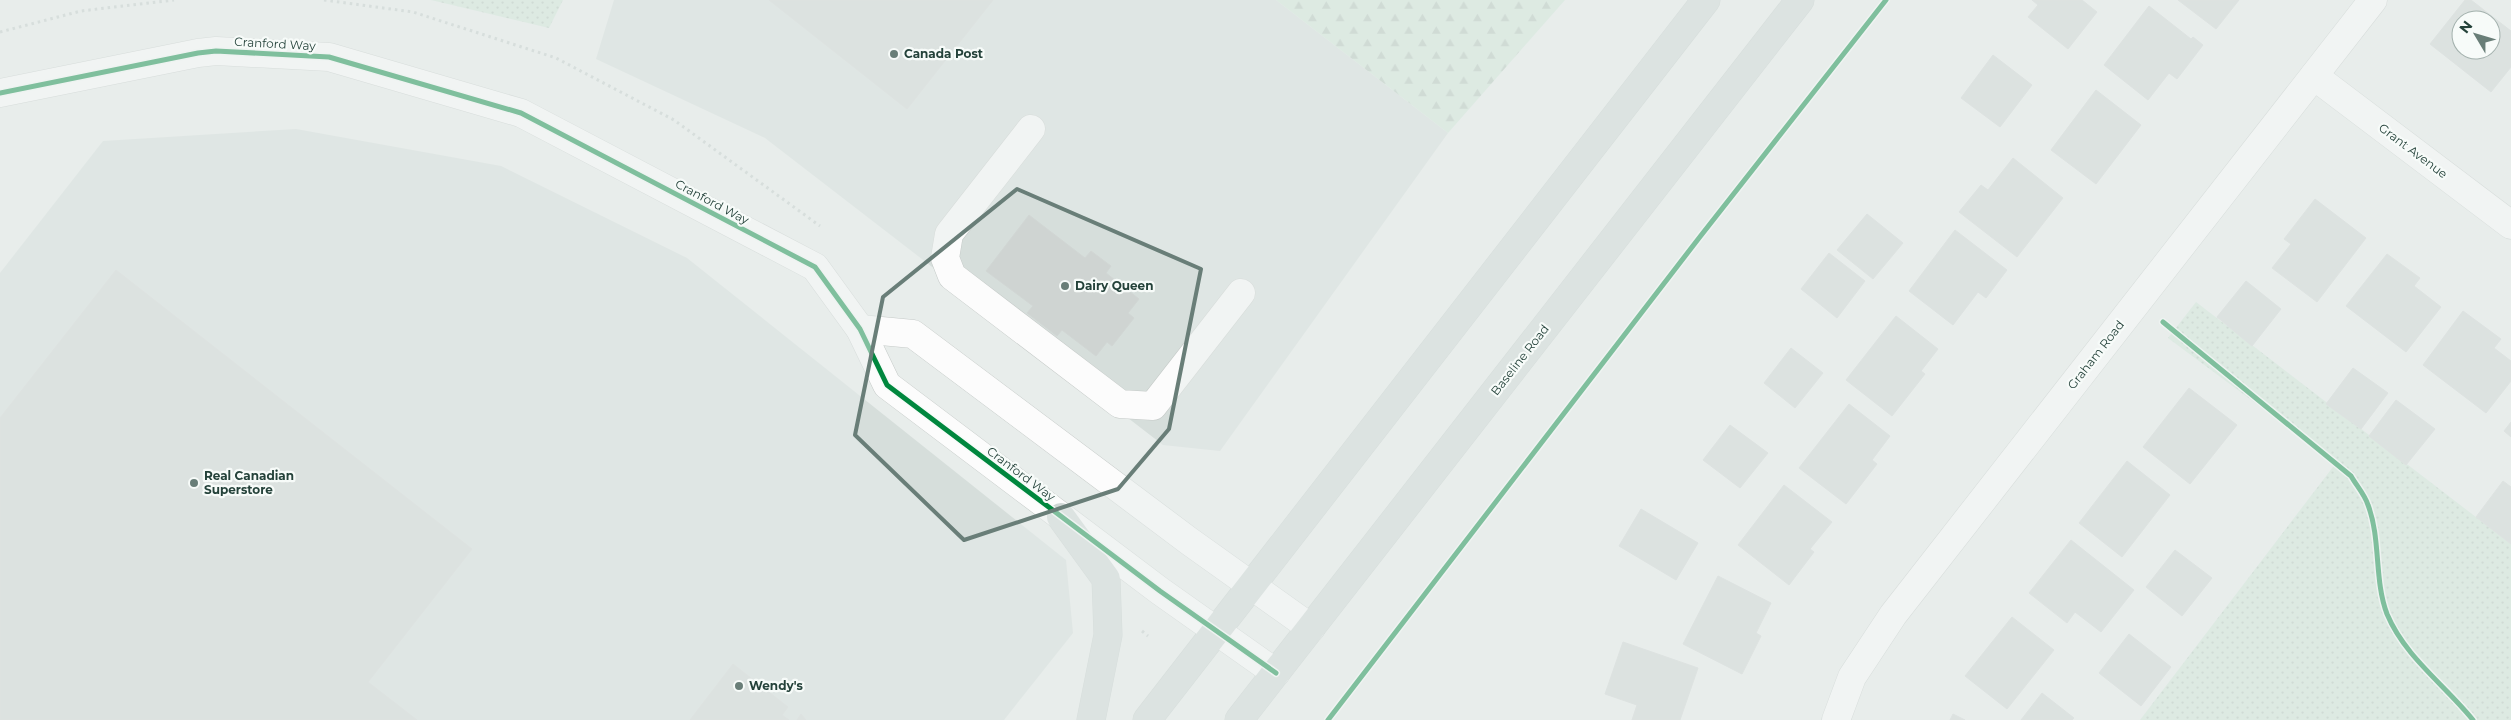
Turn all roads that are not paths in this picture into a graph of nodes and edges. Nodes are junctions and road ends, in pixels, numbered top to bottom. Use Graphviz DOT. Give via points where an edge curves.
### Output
graph roads {
  1 [pos="1706,0"];
  2 [pos="1800,0"];
  3 [pos="2373,0"];
  4 [pos="2314,76"];
  5 [pos="0,93"];
  6 [pos="1031,129"];
  7 [pos="2511,225"];
  8 [pos="1241,293"];
  9 [pos="860,329"];
  10 [pos="1061,518"];
  11 [pos="1250,584"];
  12 [pos="1311,628"];
  13 [pos="1216,629"];
  14 [pos="1276,673"];
  15 [pos="1091,720"];
  16 [pos="1147,720"];
  17 [pos="1239,720"];
  18 [pos="1836,720"];
  1 -- 11 [label="main road"];
  2 -- 12 [label="main road, Baseline Road"];
  3 -- 4 [label="street, Graham Road"];
  4 -- 7 [label="street, Grant Avenue"];
  4 -- 18 [label="street, Graham Road" via="1893,615 1852,678"];
  5 -- 9 [label="street, Cranford Way" via="198,53 329,57 521,113 815,268"];
  6 -- 8 [label="street" via="949,234 944,258 952,276 1120,404 1136,405 1153,406"];
  9 -- 10 [label="street, Cranford Way" via="887,385"];
  9 -- 11 [label="street" via="913,334 1189,542"];
  10 -- 13 [label="street, Cranford Way"];
  10 -- 15 [label="main road" via="1106,579 1108,636"];
  11 -- 12 [label="street"];
  11 -- 13 [label="main road"];
  12 -- 14 [label="main road, Baseline Road"];
  13 -- 14 [label="street, Cranford Way"];
  13 -- 16 [label="main road"];
  14 -- 17 [label="main road, Baseline Road"];
}
